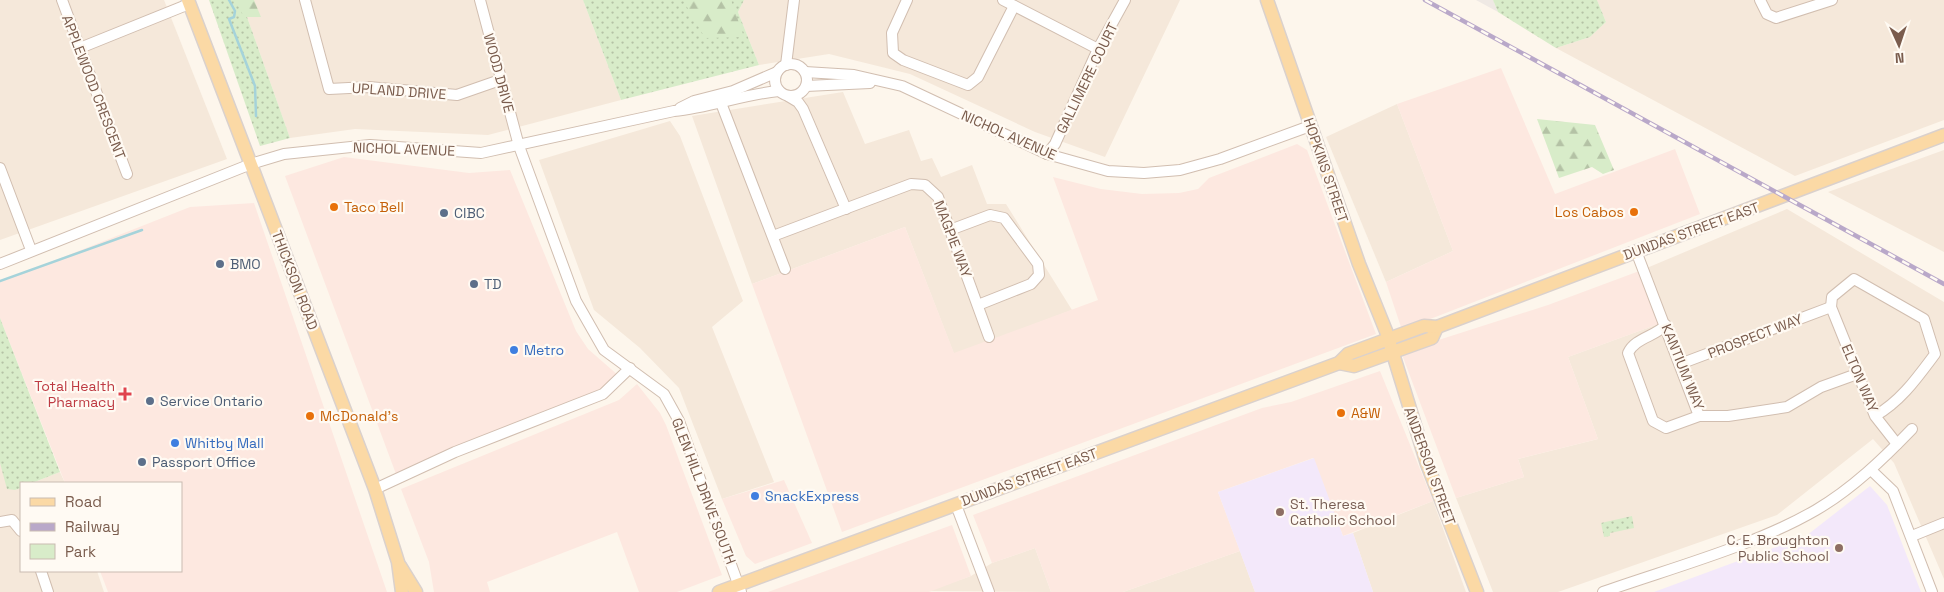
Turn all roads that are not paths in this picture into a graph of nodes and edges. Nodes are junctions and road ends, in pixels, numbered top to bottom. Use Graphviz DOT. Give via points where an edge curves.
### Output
graph roads {
  1 [pos="62,0"];
  2 [pos="305,0"];
  3 [pos="480,0"];
  4 [pos="794,0"];
  5 [pos="907,0"];
  6 [pos="1003,0"];
  7 [pos="1125,0"];
  8 [pos="1267,0"];
  9 [pos="1760,0"];
  10 [pos="1832,0"];
  11 [pos="188,2"];
  12 [pos="1014,6"];
  13 [pos="80,48"];
  14 [pos="1098,49"];
  15 [pos="791,65"];
  16 [pos="777,72"];
  17 [pos="805,72"];
  18 [pos="500,80"];
  19 [pos="884,83"];
  20 [pos="805,88"];
  21 [pos="784,93"];
  22 [pos="721,103"];
  23 [pos="803,109"];
  24 [pos="674,111"];
  25 [pos="1310,126"];
  26 [pos="1944,135"];
  27 [pos="519,146"];
  28 [pos="1047,154"];
  29 [pos="250,164"];
  30 [pos="0,168"];
  31 [pos="127,174"];
  32 [pos="846,209"];
  33 [pos="950,230"];
  34 [pos="773,236"];
  35 [pos="31,250"];
  36 [pos="1636,251"];
  37 [pos="0,264"];
  38 [pos="785,269"];
  39 [pos="978,305"];
  40 [pos="1831,307"];
  41 [pos="1666,325"];
  42 [pos="1438,327"];
  43 [pos="989,337"];
  44 [pos="1388,339"];
  45 [pos="1391,353"];
  46 [pos="1339,363"];
  47 [pos="1680,364"];
  48 [pos="630,368"];
  49 [pos="1857,374"];
  50 [pos="1699,416"];
  51 [pos="1875,416"];
  52 [pos="1912,429"];
  53 [pos="1897,444"];
  54 [pos="1871,470"];
  55 [pos="375,489"];
  56 [pos="956,505"];
  57 [pos="0,522"];
  58 [pos="1944,523"];
  59 [pos="20,530"];
  60 [pos="1912,536"];
  61 [pos="398,562"];
  62 [pos="41,572"];
  63 [pos="740,588"];
  64 [pos="48,592"];
  65 [pos="402,592"];
  66 [pos="416,592"];
  67 [pos="719,592"];
  68 [pos="989,592"];
  69 [pos="1477,592"];
  70 [pos="1603,592"];
  71 [pos="1932,592"];
  1 -- 13 [label="street, APPLEWOOD CRESCENT"];
  2 -- 18 [label="street, UPLAND DRIVE" via="329,89 369,86 457,95"];
  3 -- 18 [label="street, WOOD DRIVE"];
  4 -- 15 [label="street" via="790,29"];
  5 -- 12 [label="street" via="892,33 893,53 903,60 968,85 978,77"];
  6 -- 12 [label="street"];
  7 -- 14 [label="street, GALLIMERE COURT"];
  8 -- 25 [label="main road, HOPKINS STREET"];
  9 -- 10 [label="street" via="1767,14 1776,18"];
  11 -- 13 [label="street"];
  11 -- 29 [label="main road, THICKSON ROAD"];
  12 -- 14 [label="street"];
  13 -- 31 [label="street, APPLEWOOD CRESCENT"];
  14 -- 28 [label="street, GALLIMERE COURT" via="1056,144"];
  15 -- 16 [label="street"];
  15 -- 17 [label="street"];
  16 -- 21 [label="street" via="775,82"];
  16 -- 24 [label="street, NICHOL AVENUE"];
  17 -- 19 [label="street, NICHOL AVENUE" via="854,75"];
  17 -- 20 [label="street"];
  18 -- 27 [label="street, WOOD DRIVE"];
  19 -- 20 [label="street, NICHOL AVENUE"];
  19 -- 28 [label="street, NICHOL AVENUE" via="902,86"];
  20 -- 21 [label="street" via="798,95"];
  20 -- 23 [label="street"];
  21 -- 22 [label="street, NICHOL AVENUE" via="756,93"];
  21 -- 23 [label="street"];
  22 -- 24 [label="street, NICHOL AVENUE"];
  22 -- 34 [label="street"];
  23 -- 32 [label="street"];
  24 -- 27 [label="street, NICHOL AVENUE"];
  25 -- 28 [label="street, NICHOL AVENUE" via="1180,170 1108,172"];
  25 -- 44 [label="main road, HOPKINS STREET"];
  26 -- 36 [label="main road, DUNDAS STREET EAST"];
  27 -- 29 [label="street, NICHOL AVENUE" via="481,153 370,145 284,154"];
  27 -- 48 [label="street, GLEN HILL DRIVE SOUTH" via="576,302 604,350"];
  29 -- 35 [label="street, NICHOL AVENUE"];
  29 -- 55 [label="main road, THICKSON ROAD"];
  30 -- 35 [label="street"];
  32 -- 33 [label="street, MAGPIE WAY" via="911,184 921,184 936,194"];
  32 -- 34 [label="street, MAGPIE WAY"];
  33 -- 39 [label="street, MAGPIE WAY"];
  33 -- 39 [label="street" via="998,215 1007,220 1038,264 1039,276 1031,284"];
  34 -- 38 [label="street"];
  35 -- 37 [label="street, NICHOL AVENUE"];
  36 -- 41 [label="street, KANTIUM WAY"];
  36 -- 42 [label="main road, DUNDAS STREET EAST"];
  39 -- 43 [label="street, MAGPIE WAY"];
  40 -- 47 [label="street, PROSPECT WAY"];
  40 -- 49 [label="street, ELTON WAY"];
  40 -- 51 [label="street" via="1832,298 1854,279 1924,319 1935,354 1908,390"];
  41 -- 47 [label="street, KANTIUM WAY"];
  41 -- 50 [label="street" via="1632,345 1628,353 1653,421 1666,428"];
  42 -- 44 [label="main road, DUNDAS STREET EAST" via="1424,326"];
  42 -- 45 [label="main road, DUNDAS STREET EAST" via="1432,338"];
  44 -- 45 [label="main road, ANDERSON STREET"];
  44 -- 46 [label="main road, DUNDAS STREET EAST" via="1348,354"];
  45 -- 46 [label="main road, DUNDAS STREET EAST" via="1354,366"];
  45 -- 69 [label="main road, ANDERSON STREET" via="1427,464"];
  46 -- 56 [label="main road, DUNDAS STREET EAST"];
  47 -- 50 [label="street, KANTIUM WAY"];
  48 -- 55 [label="street" via="603,394 455,452"];
  48 -- 63 [label="street, GLEN HILL DRIVE SOUTH" via="664,394 679,421"];
  49 -- 50 [label="street, KANTIUM WAY" via="1822,387 1787,407 1728,416"];
  49 -- 51 [label="street, ELTON WAY"];
  51 -- 53 [label="street, ELTON WAY"];
  52 -- 53 [label="street"];
  53 -- 54 [label="street"];
  54 -- 60 [label="street" via="1893,491"];
  54 -- 70 [label="street" via="1817,509 1777,530"];
  55 -- 61 [label="main road, THICKSON ROAD"];
  56 -- 63 [label="main road, DUNDAS STREET EAST"];
  56 -- 68 [label="street"];
  57 -- 59 [label="street" via="12,520"];
  58 -- 60 [label="street"];
  60 -- 71 [label="street"];
  61 -- 65 [label="main road, THICKSON ROAD"];
  61 -- 66 [label="main road, THICKSON ROAD"];
  62 -- 64 [label="street"];
  63 -- 67 [label="main road, DUNDAS STREET EAST"];
}
